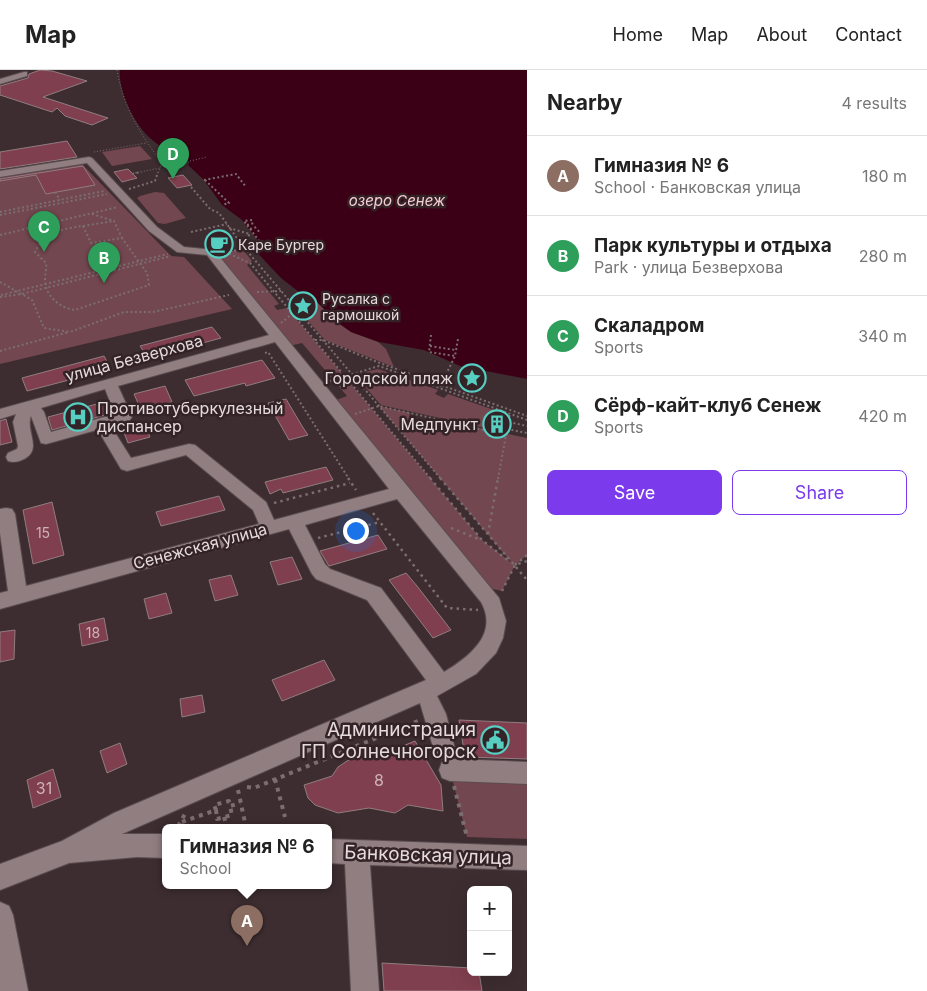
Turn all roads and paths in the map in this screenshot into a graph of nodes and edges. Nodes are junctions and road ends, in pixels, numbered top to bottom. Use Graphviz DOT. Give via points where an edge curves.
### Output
graph roads {
  1 [pos="9,70"];
  2 [pos="117,70"];
  3 [pos="0,82"];
  4 [pos="207,157"];
  5 [pos="190,161"];
  6 [pos="160,168"];
  7 [pos="0,174"];
  8 [pos="132,174"];
  9 [pos="250,186"];
  10 [pos="191,187"];
  11 [pos="246,187"];
  12 [pos="243,188"];
  13 [pos="116,191"];
  14 [pos="55,192"];
  15 [pos="60,200"];
  16 [pos="62,203"];
  17 [pos="129,204"];
  18 [pos="222,205"];
  19 [pos="0,212"];
  20 [pos="91,213"];
  21 [pos="0,215"];
  22 [pos="252,220"];
  23 [pos="114,221"];
  24 [pos="254,223"];
  25 [pos="227,224"];
  26 [pos="247,225"];
  27 [pos="84,226"];
  28 [pos="257,227"];
  29 [pos="230,228"];
  30 [pos="250,229"];
  31 [pos="191,232"];
  32 [pos="259,232"];
  33 [pos="252,233"];
  34 [pos="0,234"];
  35 [pos="122,238"];
  36 [pos="266,240"];
  37 [pos="241,244"];
  38 [pos="246,250"];
  39 [pos="170,255"];
  40 [pos="139,263"];
  41 [pos="0,282"];
  42 [pos="45,284"];
  43 [pos="46,288"];
  44 [pos="17,291"];
  45 [pos="241,292"];
  46 [pos="274,292"];
  47 [pos="281,292"];
  48 [pos="22,294"];
  49 [pos="0,296"];
  50 [pos="297,310"];
  51 [pos="293,315"];
  52 [pos="70,332"];
  53 [pos="275,333"];
  54 [pos="431,335"];
  55 [pos="458,338"];
  56 [pos="314,340"];
  57 [pos="323,340"];
  58 [pos="430,346"];
  59 [pos="456,350"];
  60 [pos="0,351"];
  61 [pos="268,352"];
  62 [pos="455,356"];
  63 [pos="377,362"];
  64 [pos="379,366"];
  65 [pos="352,374"];
  66 [pos="344,376"];
  67 [pos="110,383"];
  68 [pos="316,384"];
  69 [pos="440,387"];
  70 [pos="27,406"];
  71 [pos="379,406"];
  72 [pos="371,408"];
  73 [pos="510,412"];
  74 [pos="0,414"];
  75 [pos="527,416"];
  76 [pos="342,418"];
  77 [pos="527,420"];
  78 [pos="508,422"];
  79 [pos="527,426"];
  80 [pos="507,428"];
  81 [pos="527,433"];
  82 [pos="109,435"];
  83 [pos="506,435"];
  84 [pos="14,457"];
  85 [pos="350,484"];
  86 [pos="401,492"];
  87 [pos="364,502"];
  88 [pos="260,506"];
  89 [pos="6,514"];
  90 [pos="294,521"];
  91 [pos="380,522"];
  92 [pos="269,528"];
  93 [pos="488,534"];
  94 [pos="304,542"];
  95 [pos="527,555"];
  96 [pos="527,561"];
  97 [pos="515,565"];
  98 [pos="527,580"];
  99 [pos="9,598"];
  100 [pos="496,608"];
  101 [pos="433,688"];
  102 [pos="435,714"];
  103 [pos="447,759"];
  104 [pos="527,772"];
  105 [pos="275,779"];
  106 [pos="236,784"];
  107 [pos="245,786"];
  108 [pos="241,803"];
  109 [pos="230,806"];
  110 [pos="188,809"];
  111 [pos="216,810"];
  112 [pos="285,816"];
  113 [pos="224,817"];
  114 [pos="179,824"];
  115 [pos="189,824"];
  116 [pos="226,824"];
  117 [pos="245,824"];
  118 [pos="162,836"];
  119 [pos="467,837"];
  120 [pos="69,851"];
  121 [pos="332,851"];
  122 [pos="357,853"];
  123 [pos="527,858"];
  124 [pos="0,876"];
  125 [pos="0,915"];
  126 [pos="14,991"];
  127 [pos="365,991"];
  1 -- 3 [label="street" via="24,74"];
  2 -- 6 [label="path" via="120,92 146,144 162,163"];
  4 -- 5 [label="path"];
  6 -- 8 [label="path"];
  6 -- 13 [label="path" via="154,181"];
  7 -- 13 [label="street" via="87,159"];
  9 -- 11 [label="path"];
  10 -- 25 [label="path"];
  11 -- 12 [label="path"];
  11 -- 18 [label="path" via="236,174 205,180 229,203"];
  13 -- 15 [label="path"];
  13 -- 16 [label="path"];
  13 -- 17 [label="street"];
  14 -- 15 [label="path"];
  15 -- 16 [label="path"];
  15 -- 19 [label="path"];
  16 -- 21 [label="path"];
  17 -- 20 [label="path"];
  17 -- 45 [label="street" via="153,229 182,250 210,252"];
  20 -- 23 [label="path"];
  20 -- 34 [label="path"];
  22 -- 26 [label="path" via="244,221"];
  23 -- 27 [label="path"];
  23 -- 35 [label="path"];
  24 -- 26 [label="path"];
  25 -- 29 [label="path"];
  25 -- 31 [label="path"];
  26 -- 30 [label="path"];
  27 -- 35 [label="path" via="91,243"];
  27 -- 42 [label="path" via="57,230 36,249 35,252 47,265"];
  28 -- 30 [label="path"];
  29 -- 33 [label="path"];
  29 -- 37 [label="path"];
  30 -- 33 [label="path"];
  32 -- 33 [label="path"];
  33 -- 36 [label="path" via="260,242"];
  33 -- 37 [label="path"];
  35 -- 40 [label="path"];
  37 -- 38 [label="path"];
  38 -- 46 [label="path" via="222,251 250,264"];
  38 -- 47 [label="path"];
  39 -- 40 [label="path"];
  40 -- 42 [label="path"];
  40 -- 43 [label="path"];
  40 -- 43 [label="path" via="149,276 149,285 75,310 62,308"];
  41 -- 44 [label="path"];
  42 -- 43 [label="path"];
  42 -- 44 [label="path"];
  43 -- 48 [label="path"];
  44 -- 48 [label="path"];
  44 -- 49 [label="path"];
  45 -- 46 [label="path"];
  45 -- 52 [label="path" via="153,312 124,312"];
  45 -- 53 [label="street"];
  46 -- 47 [label="path"];
  46 -- 51 [label="path"];
  47 -- 50 [label="path"];
  48 -- 49 [label="path"];
  48 -- 52 [label="path" via="32,300 44,328"];
  50 -- 51 [label="path"];
  50 -- 57 [label="path"];
  51 -- 53 [label="path"];
  51 -- 56 [label="path"];
  52 -- 60 [label="path"];
  53 -- 67 [label="street, улица Безверхова"];
  53 -- 68 [label="street"];
  54 -- 58 [label="path"];
  55 -- 59 [label="path"];
  56 -- 57 [label="path"];
  56 -- 66 [label="path"];
  57 -- 63 [label="path"];
  57 -- 65 [label="path"];
  58 -- 59 [label="path"];
  58 -- 62 [label="path" via="429,352"];
  59 -- 62 [label="path"];
  61 -- 85 [label="path"];
  62 -- 69 [label="path"];
  63 -- 64 [label="path"];
  63 -- 69 [label="path"];
  64 -- 65 [label="path"];
  64 -- 69 [label="path"];
  65 -- 66 [label="path"];
  65 -- 71 [label="path"];
  66 -- 68 [label="path"];
  66 -- 72 [label="path"];
  67 -- 70 [label="street, улица Безверхова"];
  67 -- 70 [label="street" via="124,417 46,439 37,412"];
  68 -- 76 [label="street"];
  69 -- 73 [label="path"];
  70 -- 74 [label="street, улица Безверхова"];
  70 -- 84 [label="street" via="21,422 26,446 24,452"];
  71 -- 72 [label="path"];
  71 -- 83 [label="path"];
  71 -- 93 [label="path"];
  72 -- 76 [label="path"];
  72 -- 97 [label="path" via="482,540"];
  73 -- 75 [label="path"];
  73 -- 77 [label="path"];
  73 -- 78 [label="path"];
  76 -- 86 [label="street"];
  78 -- 79 [label="path"];
  78 -- 80 [label="path"];
  80 -- 81 [label="path"];
  80 -- 83 [label="path"];
  82 -- 88 [label="street" via="128,465 189,449"];
  83 -- 93 [label="path"];
  85 -- 87 [label="path"];
  85 -- 88 [label="path"];
  86 -- 87 [label="street, Сенежская улица"];
  86 -- 100 [label="street"];
  87 -- 90 [label="street, Сенежская улица"];
  87 -- 91 [label="path"];
  88 -- 92 [label="street"];
  89 -- 99 [label="street"];
  90 -- 92 [label="street, Сенежская улица"];
  90 -- 94 [label="street"];
  91 -- 94 [label="path"];
  91 -- 100 [label="path" via="447,608"];
  92 -- 99 [label="street, Сенежская улица"];
  93 -- 97 [label="path"];
  94 -- 101 [label="street" via="323,574 374,594"];
  95 -- 97 [label="path"];
  96 -- 97 [label="path"];
  97 -- 98 [label="path"];
  97 -- 100 [label="path"];
  100 -- 101 [label="street" via="495,636 486,652 477,662"];
  101 -- 102 [label="street"];
  101 -- 120 [label="street" via="122,821"];
  102 -- 103 [label="street"];
  102 -- 105 [label="path"];
  103 -- 104 [label="street"];
  103 -- 119 [label="path"];
  105 -- 107 [label="path" via="254,788"];
  105 -- 112 [label="path"];
  106 -- 108 [label="path"];
  108 -- 109 [label="path"];
  108 -- 117 [label="path"];
  109 -- 111 [label="path" via="229,801 214,805"];
  109 -- 113 [label="path" via="232,815"];
  110 -- 114 [label="path"];
  111 -- 113 [label="path" via="217,819"];
  111 -- 115 [label="path"];
  113 -- 116 [label="path"];
  118 -- 120 [label="street" via="137,845"];
  120 -- 124 [label="street"];
  121 -- 122 [label="street, Банковская улица"];
  122 -- 123 [label="street, Банковская улица"];
  122 -- 127 [label="street"];
  125 -- 126 [label="street"];
}
